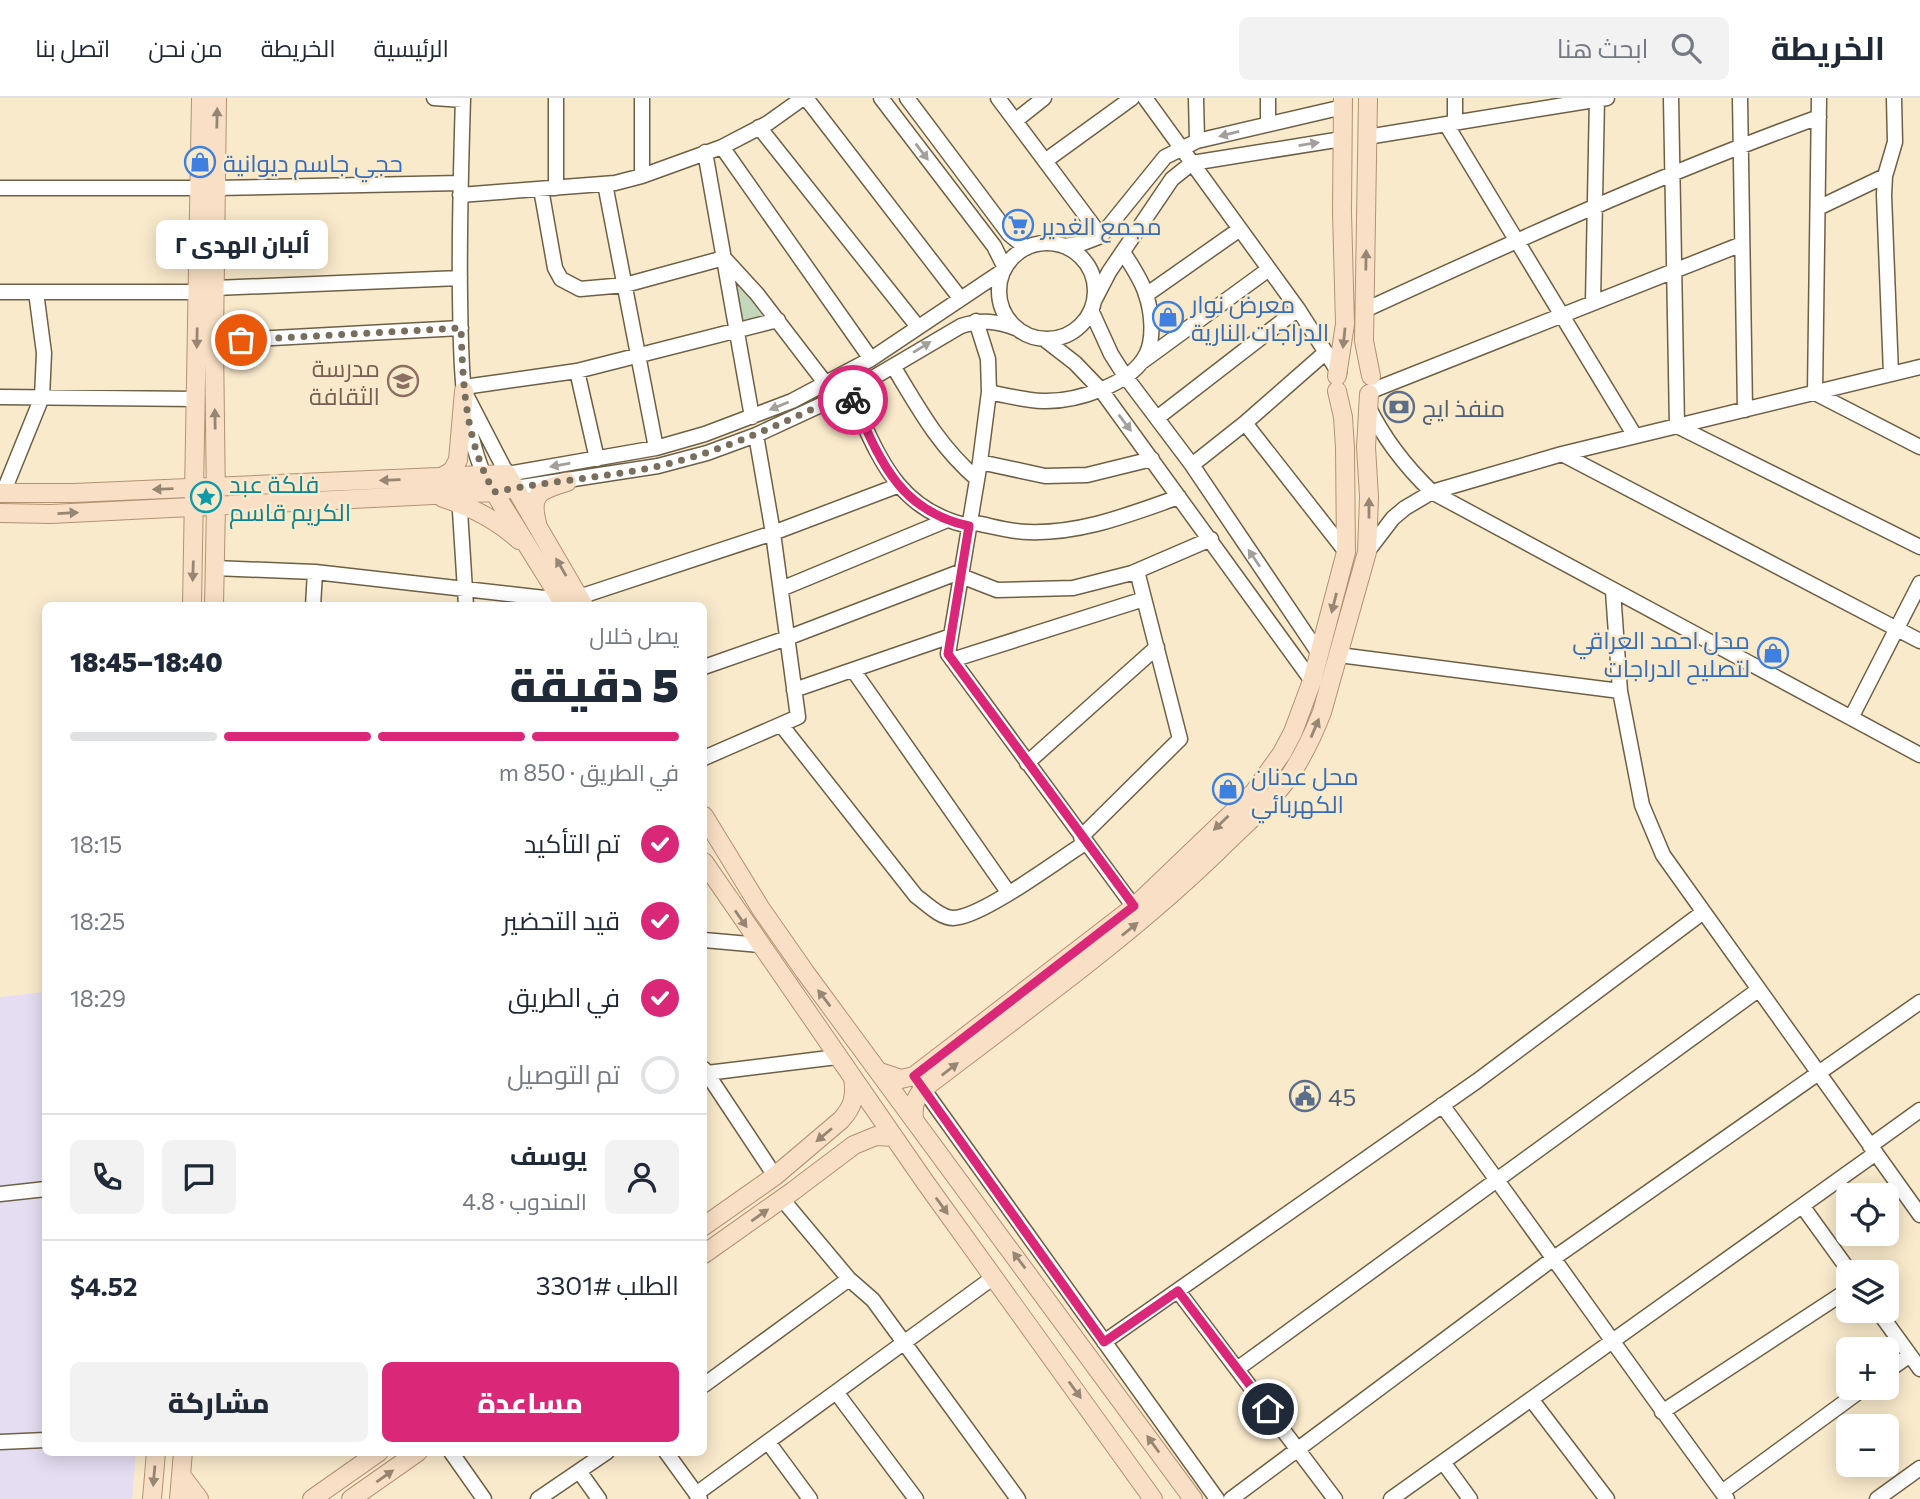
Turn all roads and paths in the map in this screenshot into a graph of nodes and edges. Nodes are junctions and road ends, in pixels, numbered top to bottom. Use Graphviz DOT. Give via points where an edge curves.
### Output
graph roads {
  1 [pos="201,98"];
  2 [pos="217,98"];
  3 [pos="434,98"];
  4 [pos="556,98"];
  5 [pos="642,98"];
  6 [pos="805,98"];
  7 [pos="880,98"];
  8 [pos="907,98"];
  9 [pos="998,98"];
  10 [pos="1045,98"];
  11 [pos="1132,98"];
  12 [pos="1145,98"];
  13 [pos="1196,98"];
  14 [pos="1268,98"];
  15 [pos="1368,98"];
  16 [pos="1455,98"];
  17 [pos="1671,98"];
  18 [pos="1740,98"];
  19 [pos="1819,98"];
  20 [pos="1894,98"];
  21 [pos="463,99"];
  22 [pos="1601,99"];
  23 [pos="1343,103"];
  24 [pos="1524,106"];
  25 [pos="1819,117"];
  26 [pos="1015,121"];
  27 [pos="1450,123"];
  28 [pos="1268,124"];
  29 [pos="759,127"];
  30 [pos="1367,136"];
  31 [pos="1342,139"];
  32 [pos="1197,141"];
  33 [pos="1740,145"];
  34 [pos="722,147"];
  35 [pos="1181,147"];
  36 [pos="705,152"];
  37 [pos="1045,161"];
  38 [pos="1192,163"];
  39 [pos="1672,172"];
  40 [pos="642,176"];
  41 [pos="1885,176"];
  42 [pos="605,184"];
  43 [pos="0,188"];
  44 [pos="207,188"];
  45 [pos="556,188"];
  46 [pos="460,189"];
  47 [pos="541,189"];
  48 [pos="1596,205"];
  49 [pos="1818,208"];
  50 [pos="1240,229"];
  51 [pos="1101,236"];
  52 [pos="1517,240"];
  53 [pos="1742,244"];
  54 [pos="1063,246"];
  55 [pos="1026,248"];
  56 [pos="1123,252"];
  57 [pos="724,258"];
  58 [pos="1005,269"];
  59 [pos="1269,269"];
  60 [pos="1674,270"];
  61 [pos="460,278"];
  62 [pos="625,285"];
  63 [pos="206,290"];
  64 [pos="0,292"];
  65 [pos="36,292"];
  66 [pos="1146,295"];
  67 [pos="960,298"];
  68 [pos="1593,302"];
  69 [pos="1092,305"];
  70 [pos="1298,309"];
  71 [pos="1365,310"];
  72 [pos="1564,316"];
  73 [pos="778,320"];
  74 [pos="976,321"];
  75 [pos="918,327"];
  76 [pos="461,328"];
  77 [pos="1018,329"];
  78 [pos="736,331"];
  79 [pos="1044,339"];
  80 [pos="214,341"];
  81 [pos="1326,352"];
  82 [pos="640,357"];
  83 [pos="872,359"];
  84 [pos="1142,362"];
  85 [pos="893,366"];
  86 [pos="1920,368"];
  87 [pos="577,371"];
  88 [pos="1891,374"];
  89 [pos="1125,376"];
  90 [pos="1338,378"];
  91 [pos="826,384"];
  92 [pos="464,389"];
  93 [pos="1101,390"];
  94 [pos="849,392"];
  95 [pos="989,392"];
  96 [pos="1369,393"];
  97 [pos="1815,393"];
  98 [pos="0,397"];
  99 [pos="42,397"];
  100 [pos="197,399"];
  101 [pos="1745,410"];
  102 [pos="752,417"];
  103 [pos="1157,418"];
  104 [pos="1245,423"];
  105 [pos="1677,426"];
  106 [pos="756,435"];
  107 [pos="1634,436"];
  108 [pos="1920,447"];
  109 [pos="656,448"];
  110 [pos="1562,454"];
  111 [pos="597,459"];
  112 [pos="1152,459"];
  113 [pos="980,462"];
  114 [pos="1192,465"];
  115 [pos="484,475"];
  116 [pos="439,478"];
  117 [pos="977,479"];
  118 [pos="511,481"];
  119 [pos="567,482"];
  120 [pos="897,486"];
  121 [pos="216,487"];
  122 [pos="195,488"];
  123 [pos="494,492"];
  124 [pos="1432,492"];
  125 [pos="2,493"];
  126 [pos="1180,497"];
  127 [pos="459,498"];
  128 [pos="216,505"];
  129 [pos="195,506"];
  130 [pos="0,513"];
  131 [pos="945,521"];
  132 [pos="970,524"];
  133 [pos="539,529"];
  134 [pos="774,533"];
  135 [pos="1210,539"];
  136 [pos="1920,547"];
  137 [pos="1346,552"];
  138 [pos="1367,552"];
  139 [pos="537,560"];
  140 [pos="214,568"];
  141 [pos="1137,571"];
  142 [pos="315,572"];
  143 [pos="961,574"];
  144 [pos="1920,583"];
  145 [pos="466,587"];
  146 [pos="781,589"];
  147 [pos="1614,591"];
  148 [pos="1144,599"];
  149 [pos="192,602"];
  150 [pos="214,602"];
  151 [pos="313,602"];
  152 [pos="466,602"];
  153 [pos="572,602"];
  154 [pos="1897,628"];
  155 [pos="951,636"];
  156 [pos="787,638"];
  157 [pos="1920,640"];
  158 [pos="1157,647"];
  159 [pos="1320,655"];
  160 [pos="1339,655"];
  161 [pos="952,660"];
  162 [pos="707,666"];
  163 [pos="853,670"];
  164 [pos="1312,681"];
  165 [pos="794,690"];
  166 [pos="1620,691"];
  167 [pos="1851,718"];
  168 [pos="782,726"];
  169 [pos="1920,755"];
  170 [pos="707,757"];
  171 [pos="1027,763"];
  172 [pos="707,821"];
  173 [pos="1083,840"];
  174 [pos="707,870"];
  175 [pos="1008,892"];
  176 [pos="1134,906"];
  177 [pos="1702,913"];
  178 [pos="707,940"];
  179 [pos="760,945"];
  180 [pos="1758,990"];
  181 [pos="1920,1002"];
  182 [pos="851,1035"];
  183 [pos="835,1054"];
  184 [pos="707,1072"];
  185 [pos="880,1072"];
  186 [pos="1817,1072"];
  187 [pos="707,1075"];
  188 [pos="853,1079"];
  189 [pos="919,1082"];
  190 [pos="1442,1105"];
  191 [pos="1920,1110"];
  192 [pos="914,1120"];
  193 [pos="894,1138"];
  194 [pos="931,1142"];
  195 [pos="1873,1149"];
  196 [pos="909,1160"];
  197 [pos="775,1176"];
  198 [pos="1497,1180"];
  199 [pos="42,1190"];
  200 [pos="0,1195"];
  201 [pos="782,1199"];
  202 [pos="1803,1207"];
  203 [pos="1920,1215"];
  204 [pos="707,1224"];
  205 [pos="707,1252"];
  206 [pos="1554,1258"];
  207 [pos="1841,1260"];
  208 [pos="994,1277"];
  209 [pos="849,1279"];
  210 [pos="1178,1291"];
  211 [pos="1836,1298"];
  212 [pos="1887,1323"];
  213 [pos="1104,1342"];
  214 [pos="1611,1342"];
  215 [pos="904,1343"];
  216 [pos="1910,1355"];
  217 [pos="1899,1363"];
  218 [pos="1237,1369"];
  219 [pos="1920,1369"];
  220 [pos="707,1383"];
  221 [pos="836,1392"];
  222 [pos="1531,1399"];
  223 [pos="1848,1400"];
  224 [pos="1662,1412"];
  225 [pos="42,1440"];
  226 [pos="0,1442"];
  227 [pos="768,1442"];
  228 [pos="1298,1449"];
  229 [pos="156,1456"];
  230 [pos="183,1456"];
  231 [pos="373,1456"];
  232 [pos="412,1456"];
  233 [pos="454,1456"];
  234 [pos="601,1456"];
  235 [pos="669,1456"];
  236 [pos="1443,1462"];
  237 [pos="1920,1468"];
  238 [pos="579,1471"];
  239 [pos="181,1475"];
  240 [pos="1725,1495"];
  241 [pos="698,1497"];
  242 [pos="152,1499"];
  243 [pos="179,1499"];
  244 [pos="199,1499"];
  245 [pos="312,1499"];
  246 [pos="351,1499"];
  247 [pos="485,1499"];
  248 [pos="538,1499"];
  249 [pos="599,1499"];
  250 [pos="810,1499"];
  251 [pos="916,1499"];
  252 [pos="1018,1499"];
  253 [pos="1153,1499"];
  254 [pos="1193,1499"];
  255 [pos="1217,1499"];
  256 [pos="1231,1499"];
  257 [pos="1335,1499"];
  258 [pos="1391,1499"];
  259 [pos="1470,1499"];
  260 [pos="1607,1499"];
  261 [pos="1877,1499"];
  1 -- 44 [label="main road"];
  44 -- 2 [label="main road, one-way"];
  3 -- 21 [label="street"];
  4 -- 45 [label="street"];
  5 -- 40 [label="street"];
  6 -- 29 [label="street"];
  6 -- 67 [label="street"];
  7 -- 58 [label="street, one-way" via="994,246"];
  8 -- 55 [label="street" via="1009,233"];
  9 -- 26 [label="street"];
  10 -- 26 [label="street"];
  11 -- 37 [label="street"];
  12 -- 35 [label="street"];
  13 -- 32 [label="street"];
  14 -- 28 [label="street"];
  15 -- 30 [label="main road"];
  16 -- 27 [label="street"];
  17 -- 39 [label="street"];
  18 -- 33 [label="street"];
  19 -- 25 [label="street"];
  20 -- 41 [label="street" via="1895,142"];
  21 -- 46 [label="street"];
  22 -- 24 [label="street"];
  22 -- 48 [label="street"];
  23 -- 28 [label="street"];
  23 -- 31 [label="main road"];
  24 -- 27 [label="street"];
  25 -- 33 [label="street"];
  25 -- 49 [label="street"];
  26 -- 37 [label="street"];
  27 -- 30 [label="street"];
  27 -- 52 [label="street"];
  28 -- 32 [label="street, one-way"];
  29 -- 34 [label="street"];
  29 -- 75 [label="street"];
  71 -- 30 [label="main road, one-way"];
  38 -- 31 [label="street, one-way"];
  31 -- 90 [label="main road, one-way" via="1345,324"];
  32 -- 35 [label="street"];
  33 -- 39 [label="street"];
  33 -- 53 [label="street"];
  34 -- 36 [label="street"];
  34 -- 83 [label="street"];
  35 -- 38 [label="street"];
  35 -- 51 [label="street" via="1165,158"];
  36 -- 40 [label="street"];
  36 -- 57 [label="street"];
  37 -- 51 [label="street"];
  38 -- 50 [label="street"];
  38 -- 56 [label="street" via="1172,178"];
  39 -- 48 [label="street"];
  39 -- 60 [label="street"];
  40 -- 42 [label="street"];
  41 -- 49 [label="street"];
  41 -- 88 [label="street"];
  42 -- 45 [label="street"];
  42 -- 62 [label="street"];
  43 -- 44 [label="street"];
  44 -- 46 [label="street"];
  44 -- 63 [label="main road"];
  45 -- 47 [label="street"];
  46 -- 47 [label="street"];
  46 -- 61 [label="street"];
  47 -- 62 [label="street" via="561,279 580,289"];
  48 -- 52 [label="street"];
  48 -- 68 [label="street"];
  49 -- 97 [label="street"];
  50 -- 59 [label="street"];
  50 -- 66 [label="street"];
  51 -- 54 [label="street"];
  52 -- 71 [label="street"];
  52 -- 72 [label="street"];
  53 -- 60 [label="street"];
  53 -- 101 [label="street"];
  54 -- 55 [label="street" via="1045,243"];
  54 -- 69 [label="street" via="1086,264 1094,282"];
  55 -- 58 [label="street"];
  56 -- 66 [label="street"];
  56 -- 69 [label="street"];
  57 -- 62 [label="street"];
  57 -- 73 [label="street"];
  57 -- 78 [label="street"];
  58 -- 67 [label="street"];
  58 -- 77 [label="street" via="999,286 1001,305"];
  59 -- 70 [label="street"];
  59 -- 84 [label="street"];
  60 -- 68 [label="street"];
  60 -- 105 [label="street"];
  61 -- 63 [label="street"];
  61 -- 76 [label="street"];
  62 -- 82 [label="street"];
  63 -- 65 [label="street"];
  63 -- 80 [label="main road"];
  63 -- 100 [label="main road, one-way"];
  64 -- 65 [label="street"];
  65 -- 99 [label="street" via="44,353"];
  66 -- 84 [label="street" via="1152,329"];
  67 -- 75 [label="street"];
  68 -- 72 [label="street"];
  69 -- 79 [label="street" via="1072,332"];
  69 -- 89 [label="street"];
  70 -- 81 [label="street"];
  70 -- 103 [label="street"];
  71 -- 96 [label="main road"];
  72 -- 96 [label="street"];
  72 -- 107 [label="street"];
  73 -- 78 [label="street"];
  73 -- 91 [label="street"];
  74 -- 77 [label="street"];
  85 -- 74 [label="street, one-way"];
  74 -- 95 [label="street" via="988,359"];
  75 -- 83 [label="street"];
  76 -- 80 [label="street"];
  76 -- 92 [label="street"];
  77 -- 79 [label="street"];
  78 -- 82 [label="street"];
  78 -- 102 [label="street"];
  79 -- 93 [label="street"];
  121 -- 80 [label="main road, one-way"];
  81 -- 90 [label="street"];
  81 -- 104 [label="street"];
  82 -- 87 [label="street"];
  82 -- 109 [label="street"];
  83 -- 91 [label="street"];
  84 -- 89 [label="street"];
  85 -- 94 [label="street"];
  85 -- 117 [label="street" via="939,440"];
  86 -- 88 [label="street"];
  87 -- 92 [label="street"];
  87 -- 111 [label="street"];
  88 -- 97 [label="street"];
  89 -- 93 [label="street"];
  89 -- 103 [label="street"];
  90 -- 96 [label="main road" via="1347,401"];
  90 -- 96 [label="main road" via="1347,366 1361,366"];
  90 -- 137 [label="main road" via="1345,448"];
  91 -- 102 [label="street, one-way"];
  92 -- 115 [label="street" via="471,438"];
  92 -- 116 [label="main road" via="458,460 452,471"];
  92 -- 118 [label="street"];
  93 -- 95 [label="street" via="1045,401"];
  93 -- 112 [label="street, one-way"];
  94 -- 106 [label="street"];
  94 -- 120 [label="street"];
  95 -- 113 [label="street"];
  96 -- 124 [label="street" via="1374,419 1410,471"];
  138 -- 96 [label="main road, one-way"];
  97 -- 101 [label="street"];
  97 -- 108 [label="street"];
  98 -- 99 [label="street"];
  99 -- 100 [label="street"];
  99 -- 125 [label="street"];
  100 -- 122 [label="main road"];
  101 -- 105 [label="street"];
  102 -- 109 [label="street"];
  103 -- 114 [label="street"];
  104 -- 114 [label="street"];
  104 -- 137 [label="street"];
  105 -- 107 [label="street"];
  105 -- 136 [label="street"];
  106 -- 119 [label="street" via="659,466"];
  106 -- 134 [label="street"];
  107 -- 110 [label="street"];
  109 -- 111 [label="street"];
  110 -- 124 [label="street"];
  110 -- 154 [label="street"];
  111 -- 118 [label="street, one-way"];
  112 -- 113 [label="street" via="1087,475 1045,476"];
  112 -- 126 [label="street"];
  113 -- 117 [label="street"];
  159 -- 114 [label="street, one-way"];
  115 -- 116 [label="main road"];
  115 -- 118 [label="main road"];
  115 -- 123 [label="main road"];
  116 -- 121 [label="main road, one-way"];
  117 -- 132 [label="street"];
  118 -- 119 [label="street"];
  118 -- 123 [label="main road"];
  118 -- 133 [label="main road"];
  119 -- 133 [label="main road" via="538,494 534,502"];
  120 -- 131 [label="street"];
  120 -- 134 [label="street"];
  121 -- 122 [label="main road"];
  121 -- 128 [label="main road"];
  122 -- 125 [label="main road, one-way"];
  122 -- 129 [label="main road"];
  123 -- 127 [label="main road"];
  123 -- 139 [label="main road"];
  124 -- 138 [label="street" via="1393,518"];
  124 -- 147 [label="street"];
  126 -- 132 [label="street" via="1103,524 1064,531 1027,533"];
  126 -- 135 [label="street"];
  127 -- 128 [label="main road" via="426,495"];
  127 -- 139 [label="main road" via="502,526"];
  127 -- 145 [label="street"];
  128 -- 129 [label="main road"];
  128 -- 140 [label="main road"];
  130 -- 129 [label="main road, one-way"];
  129 -- 149 [label="main road, one-way"];
  131 -- 132 [label="street"];
  131 -- 146 [label="street"];
  132 -- 143 [label="street"];
  153 -- 133 [label="main road, one-way"];
  134 -- 146 [label="street"];
  134 -- 153 [label="street"];
  135 -- 141 [label="street"];
  135 -- 164 [label="street"];
  137 -- 159 [label="main road, one-way"];
  138 -- 160 [label="main road"];
  139 -- 153 [label="main road"];
  140 -- 142 [label="street"];
  140 -- 150 [label="main road"];
  141 -- 143 [label="street" via="1073,588 997,590"];
  141 -- 148 [label="street"];
  142 -- 145 [label="street"];
  142 -- 151 [label="street"];
  143 -- 155 [label="street"];
  143 -- 156 [label="street"];
  144 -- 154 [label="street"];
  145 -- 152 [label="street"];
  145 -- 153 [label="street"];
  146 -- 156 [label="street"];
  147 -- 166 [label="street"];
  147 -- 167 [label="street"];
  148 -- 158 [label="street"];
  148 -- 161 [label="street"];
  154 -- 157 [label="street"];
  154 -- 167 [label="street"];
  155 -- 161 [label="street" via="948,654"];
  155 -- 163 [label="street"];
  156 -- 162 [label="street"];
  156 -- 165 [label="street"];
  158 -- 171 [label="street"];
  158 -- 173 [label="street" via="1180,738"];
  159 -- 164 [label="main road"];
  160 -- 166 [label="street"];
  189 -- 160 [label="main road, one-way" via="1135,925 1263,807 1292,772 1314,733"];
  161 -- 171 [label="street"];
  163 -- 165 [label="street"];
  163 -- 175 [label="street"];
  164 -- 176 [label="main road, one-way" via="1293,732 1269,773"];
  165 -- 168 [label="street" via="797,717"];
  166 -- 177 [label="street" via="1642,805 1663,855"];
  167 -- 169 [label="street"];
  168 -- 170 [label="street"];
  168 -- 175 [label="street" via="916,896 940,914 952,918 978,912"];
  171 -- 173 [label="street"];
  182 -- 172 [label="main road, one-way" via="761,909"];
  173 -- 175 [label="street"];
  173 -- 176 [label="street"];
  174 -- 179 [label="main road, one-way"];
  176 -- 189 [label="main road"];
  177 -- 180 [label="street"];
  177 -- 190 [label="street"];
  178 -- 179 [label="street"];
  179 -- 183 [label="main road"];
  180 -- 186 [label="street"];
  180 -- 198 [label="street"];
  181 -- 186 [label="street"];
  182 -- 183 [label="main road" via="836,1034 830,1043"];
  182 -- 185 [label="main road"];
  183 -- 184 [label="street"];
  183 -- 188 [label="main road"];
  185 -- 189 [label="main road"];
  185 -- 192 [label="main road"];
  186 -- 195 [label="street"];
  186 -- 206 [label="street"];
  187 -- 197 [label="street"];
  188 -- 193 [label="main road"];
  188 -- 197 [label="main road, one-way" via="849,1111"];
  189 -- 192 [label="main road"];
  189 -- 213 [label="street"];
  190 -- 198 [label="street"];
  190 -- 210 [label="street"];
  191 -- 195 [label="street"];
  192 -- 194 [label="main road"];
  193 -- 196 [label="main road"];
  193 -- 201 [label="main road" via="876,1136 854,1145"];
  194 -- 196 [label="main road" via="926,1160"];
  254 -- 194 [label="main road, one-way"];
  195 -- 202 [label="street"];
  195 -- 203 [label="street"];
  196 -- 208 [label="main road, one-way"];
  197 -- 204 [label="main road"];
  198 -- 206 [label="street"];
  198 -- 218 [label="street"];
  199 -- 200 [label="street"];
  205 -- 201 [label="main road, one-way"];
  201 -- 209 [label="street"];
  202 -- 207 [label="street"];
  202 -- 214 [label="street"];
  206 -- 214 [label="street"];
  206 -- 228 [label="street"];
  208 -- 215 [label="street"];
  208 -- 253 [label="main road, one-way"];
  209 -- 215 [label="street" via="873,1300"];
  209 -- 220 [label="street"];
  210 -- 213 [label="street"];
  210 -- 218 [label="street"];
  211 -- 224 [label="street"];
  212 -- 216 [label="street"];
  213 -- 255 [label="street"];
  214 -- 222 [label="street"];
  214 -- 224 [label="street"];
  215 -- 221 [label="street"];
  215 -- 252 [label="street"];
  216 -- 217 [label="street"];
  216 -- 219 [label="street"];
  218 -- 228 [label="street"];
  221 -- 227 [label="street"];
  221 -- 251 [label="street"];
  222 -- 236 [label="street"];
  222 -- 260 [label="street"];
  223 -- 240 [label="street"];
  224 -- 240 [label="street"];
  225 -- 226 [label="street"];
  227 -- 241 [label="street"];
  227 -- 250 [label="street"];
  228 -- 256 [label="street"];
  228 -- 257 [label="street"];
  229 -- 242 [label="main road, one-way"];
  230 -- 239 [label="main road"];
  231 -- 245 [label="main road"];
  246 -- 232 [label="main road, one-way"];
  233 -- 247 [label="street"];
  234 -- 238 [label="street"];
  235 -- 241 [label="street"];
  236 -- 258 [label="street"];
  236 -- 259 [label="street"];
  237 -- 261 [label="street"];
  238 -- 248 [label="street"];
  238 -- 249 [label="street"];
  239 -- 243 [label="main road"];
  239 -- 244 [label="main road"];
}
